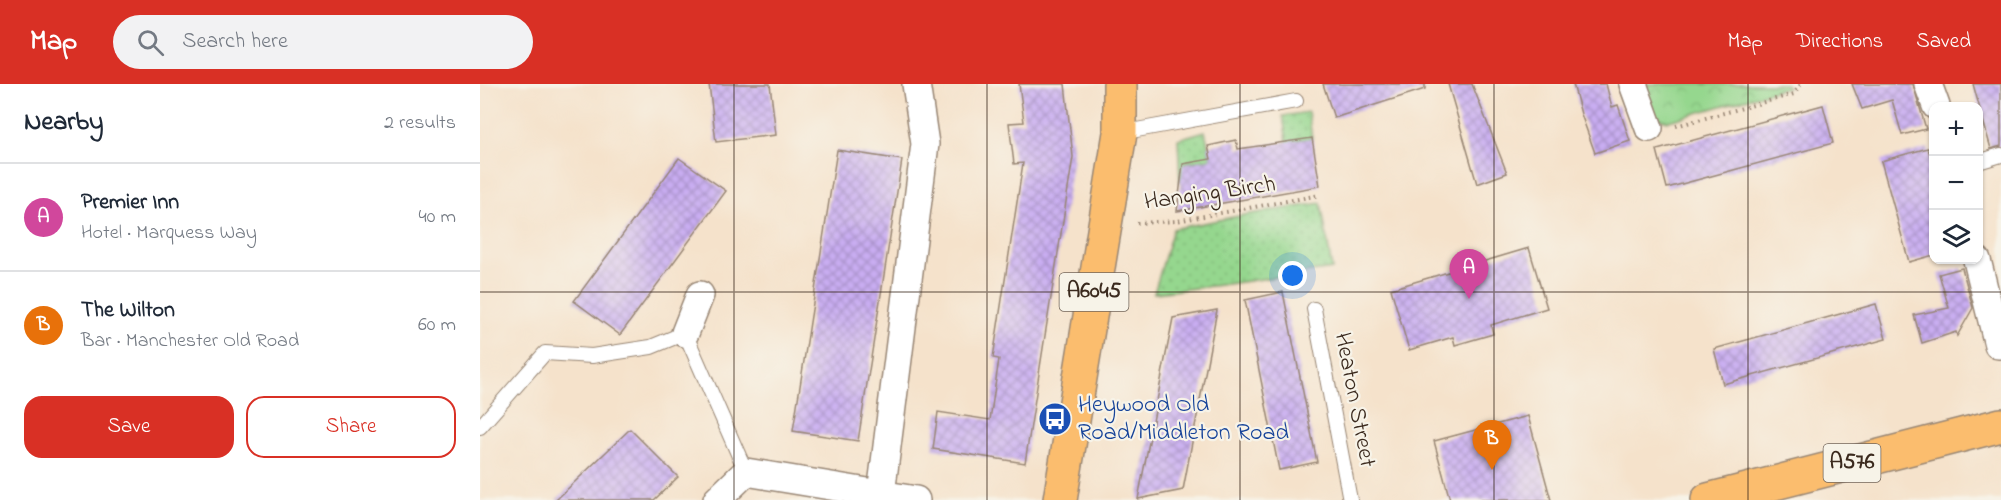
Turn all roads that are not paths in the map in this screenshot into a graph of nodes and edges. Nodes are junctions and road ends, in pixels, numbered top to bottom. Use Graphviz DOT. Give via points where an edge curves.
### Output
graph roads {
  1 [pos="916,84"];
  2 [pos="1120,84"];
  3 [pos="1634,84"];
  4 [pos="1928,84"];
  5 [pos="1296,100"];
  6 [pos="1934,102"];
  7 [pos="1649,128"];
  8 [pos="1120,133"];
  9 [pos="2001,155"];
  10 [pos="1983,160"];
  11 [pos="1978,264"];
  12 [pos="700,295"];
  13 [pos="1314,309"];
  14 [pos="685,333"];
  15 [pos="2001,345"];
  16 [pos="2001,425"];
  17 [pos="480,427"];
  18 [pos="746,472"];
  19 [pos="881,494"];
  20 [pos="717,500"];
  21 [pos="916,500"];
  22 [pos="1060,500"];
  23 [pos="1350,500"];
  24 [pos="1708,500"];
  1 -- 19 [label="street" via="925,144"];
  2 -- 8 [label="main road, A6045"];
  3 -- 7 [label="street"];
  4 -- 6 [label="street"];
  5 -- 8 [label="lane"];
  8 -- 22 [label="main road, A6045"];
  9 -- 10 [label="lane"];
  11 -- 15 [label="street"];
  12 -- 14 [label="street"];
  13 -- 23 [label="lane, Heaton Street"];
  14 -- 17 [label="lane" via="651,347 592,356 545,353"];
  14 -- 18 [label="lane"];
  16 -- 24 [label="main road, A576"];
  18 -- 19 [label="street"];
  18 -- 20 [label="street"];
  19 -- 21 [label="street"];
}
